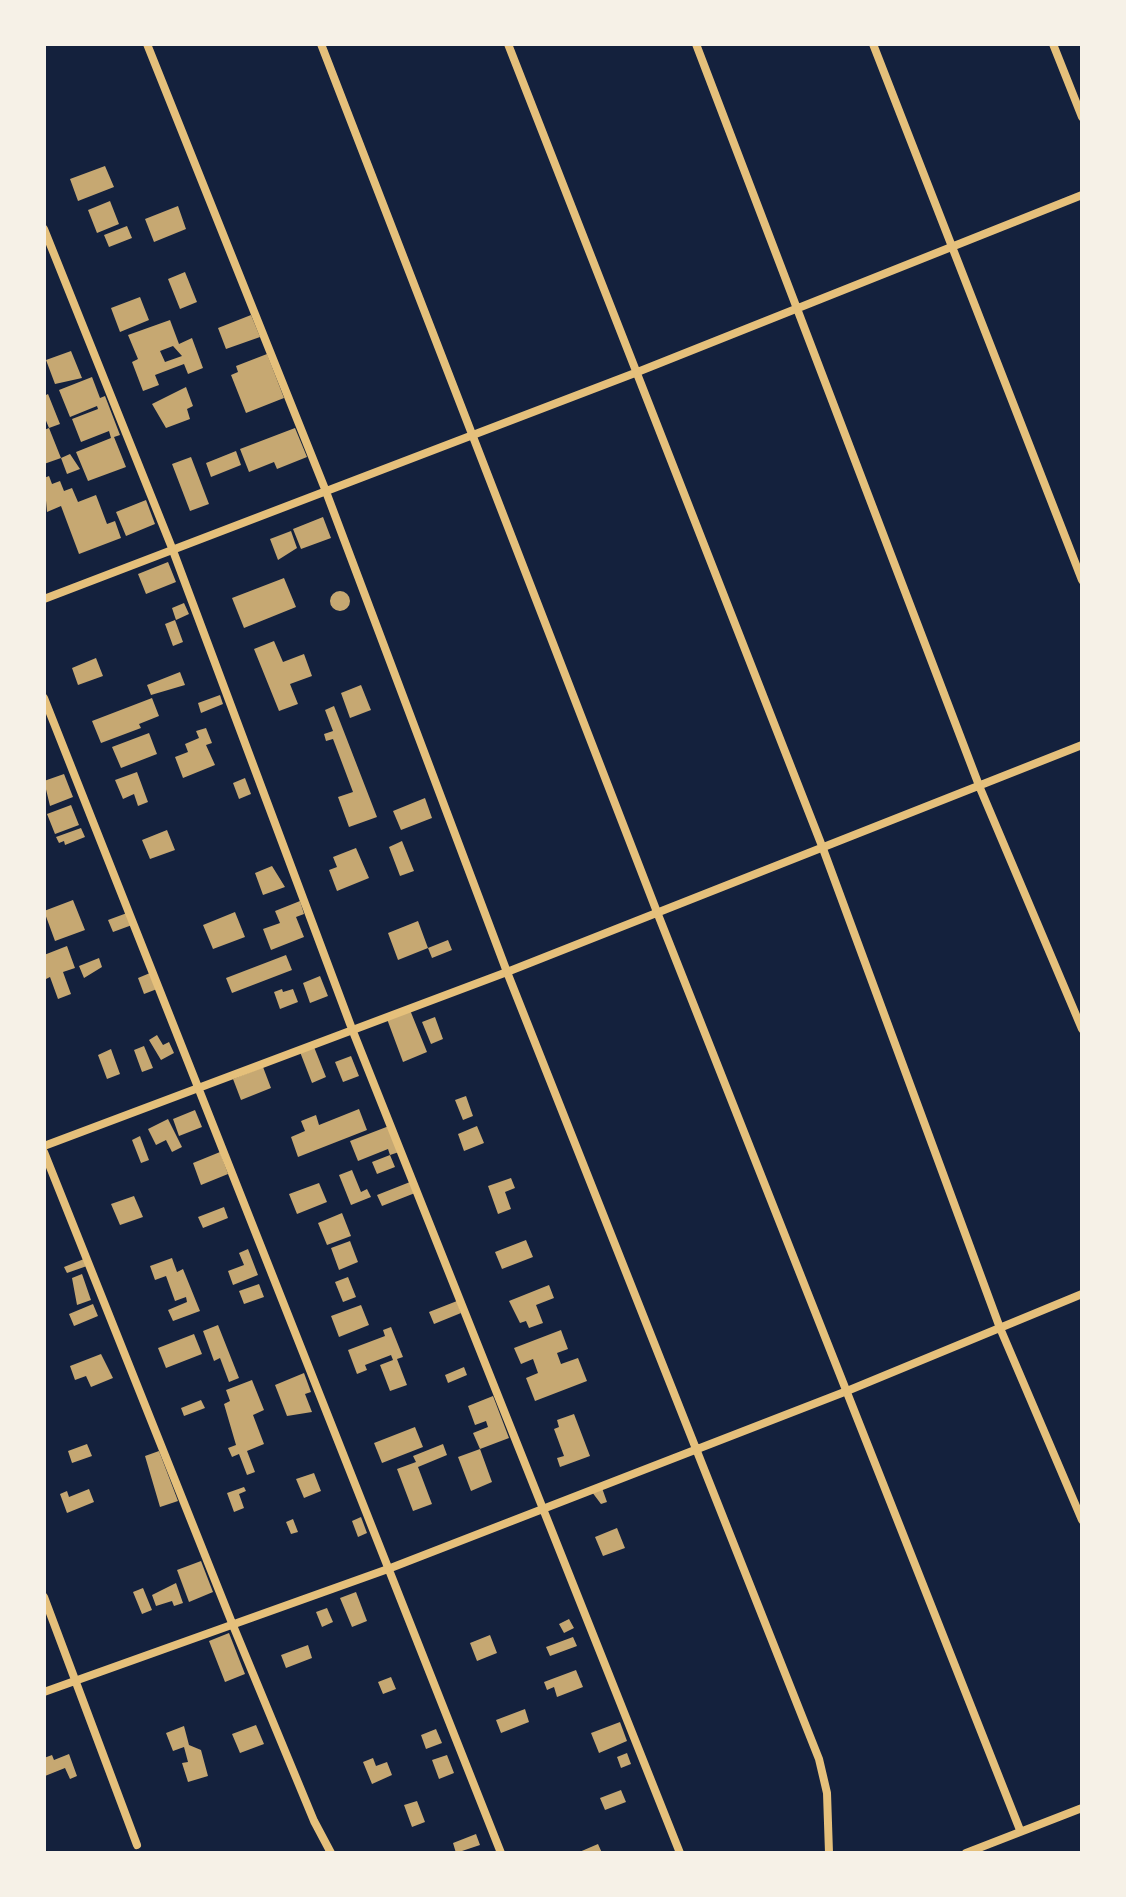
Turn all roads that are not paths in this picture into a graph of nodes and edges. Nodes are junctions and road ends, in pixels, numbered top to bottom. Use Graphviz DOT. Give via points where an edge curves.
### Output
graph roads {
  1 [pos="147,44"];
  2 [pos="321,44"];
  3 [pos="508,44"];
  4 [pos="696,44"];
  5 [pos="873,44"];
  6 [pos="1053,44"];
  7 [pos="1082,117"];
  8 [pos="1082,195"];
  9 [pos="44,229"];
  10 [pos="953,247"];
  11 [pos="799,309"];
  12 [pos="635,373"];
  13 [pos="471,433"];
  14 [pos="325,489"];
  15 [pos="172,548"];
  16 [pos="1082,580"];
  17 [pos="44,599"];
  18 [pos="44,698"];
  19 [pos="1082,745"];
  20 [pos="980,788"];
  21 [pos="822,846"];
  22 [pos="657,912"];
  23 [pos="507,972"];
  24 [pos="352,1029"];
  25 [pos="1082,1029"];
  26 [pos="200,1089"];
  27 [pos="44,1149"];
  28 [pos="1082,1294"];
  29 [pos="1000,1328"];
  30 [pos="847,1391"];
  31 [pos="693,1449"];
  32 [pos="540,1509"];
  33 [pos="1082,1520"];
  34 [pos="388,1569"];
  35 [pos="44,1597"];
  36 [pos="232,1623"];
  37 [pos="76,1679"];
  38 [pos="44,1692"];
  39 [pos="1082,1808"];
  40 [pos="1020,1830"];
  41 [pos="137,1845"];
  42 [pos="331,1853"];
  43 [pos="501,1853"];
  44 [pos="680,1853"];
  45 [pos="829,1853"];
  46 [pos="966,1853"];
  1 -- 14 [label="street"];
  2 -- 13 [label="street"];
  3 -- 12 [label="street"];
  4 -- 11 [label="street"];
  5 -- 10 [label="street"];
  6 -- 7 [label="street"];
  8 -- 10 [label="street"];
  9 -- 15 [label="street"];
  10 -- 11 [label="street"];
  10 -- 16 [label="street"];
  11 -- 12 [label="street"];
  11 -- 20 [label="street"];
  12 -- 13 [label="street"];
  12 -- 21 [label="street"];
  13 -- 14 [label="street"];
  13 -- 22 [label="street"];
  14 -- 15 [label="street"];
  14 -- 23 [label="street"];
  15 -- 17 [label="street"];
  15 -- 24 [label="street"];
  18 -- 26 [label="street"];
  19 -- 20 [label="street"];
  20 -- 21 [label="street"];
  20 -- 25 [label="street"];
  21 -- 22 [label="street"];
  21 -- 29 [label="street"];
  22 -- 23 [label="street"];
  22 -- 30 [label="street"];
  23 -- 24 [label="street"];
  23 -- 31 [label="street"];
  24 -- 26 [label="street"];
  24 -- 32 [label="street"];
  26 -- 27 [label="street"];
  26 -- 34 [label="street"];
  27 -- 36 [label="street"];
  28 -- 29 [label="street"];
  29 -- 30 [label="street"];
  29 -- 33 [label="street"];
  30 -- 31 [label="street"];
  30 -- 40 [label="street"];
  31 -- 32 [label="street"];
  31 -- 45 [label="street" via="819,1759 827,1793"];
  32 -- 34 [label="street"];
  32 -- 44 [label="street"];
  34 -- 36 [label="street"];
  34 -- 43 [label="street"];
  35 -- 37 [label="street"];
  36 -- 37 [label="street"];
  36 -- 42 [label="street"];
  37 -- 38 [label="street"];
  37 -- 41 [label="street"];
  39 -- 40 [label="street"];
  40 -- 46 [label="street"];
}
